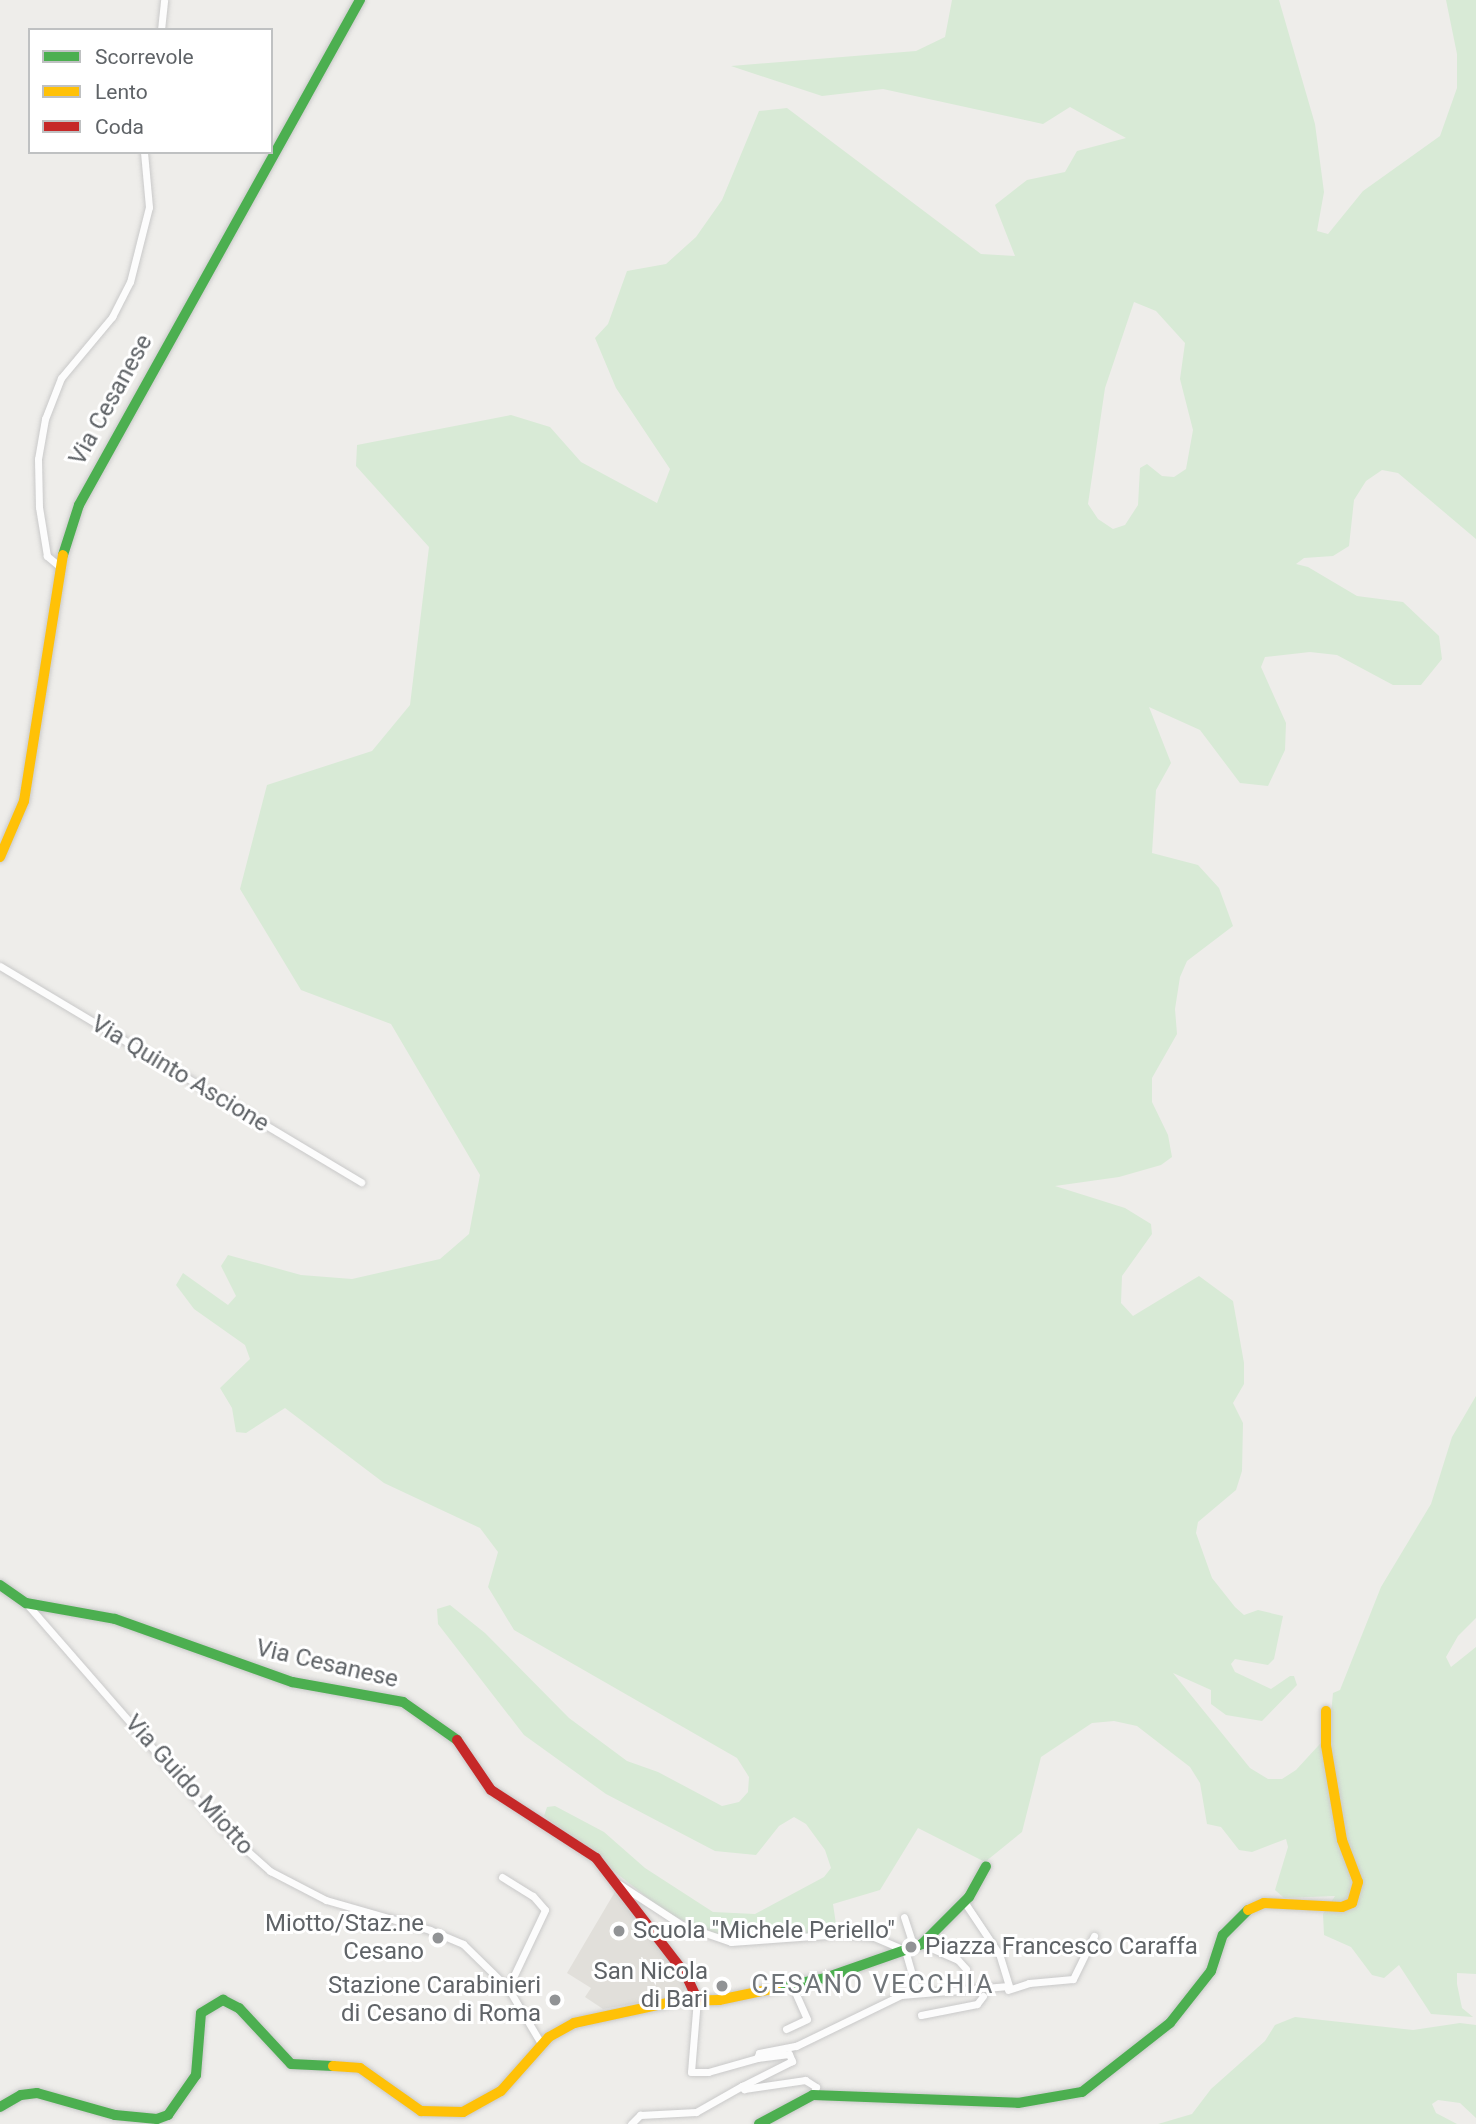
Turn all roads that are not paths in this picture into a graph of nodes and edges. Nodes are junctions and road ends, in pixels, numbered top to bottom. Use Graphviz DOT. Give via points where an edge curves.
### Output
graph roads {
  1 [pos="164,0"];
  2 [pos="359,0"];
  3 [pos="161,28"];
  4 [pos="144,154"];
  5 [pos="273,154"];
  6 [pos="273,154"];
  7 [pos="59,566"];
  8 [pos="0,857"];
  9 [pos="0,966"];
  10 [pos="361,1182"];
  11 [pos="0,1585"];
  12 [pos="26,1603"];
  13 [pos="1326,1711"];
  14 [pos="986,1866"];
  15 [pos="502,1877"];
  16 [pos="616,1882"];
  17 [pos="965,1903"];
  18 [pos="904,1917"];
  19 [pos="1094,1936"];
  20 [pos="914,1947"];
  21 [pos="966,1969"];
  22 [pos="792,1985"];
  23 [pos="508,1988"];
  24 [pos="917,1992"];
  25 [pos="983,1994"];
  26 [pos="697,1998"];
  27 [pos="921,2015"];
  28 [pos="786,2029"];
  29 [pos="542,2045"];
  30 [pos="757,2058"];
  31 [pos="743,2086"];
  32 [pos="813,2095"];
  33 [pos="0,2107"];
  34 [pos="631,2124"];
  35 [pos="759,2124"];
  1 -- 3 [label="street"];
  2 -- 6 [label="street, Via Cesanese"];
  4 -- 7 [label="street" via="149,207 132,275 112,317 61,378 45,419 38,459 39,507 46,554"];
  5 -- 7 [label="street, Via Cesanese" via="88,485"];
  7 -- 8 [label="street, Via Cesanese" via="24,801"];
  9 -- 10 [label="street, Via Quinto Ascione"];
  11 -- 12 [label="street, Via Cesanese"];
  12 -- 16 [label="street, Via Cesanese" via="115,1619 292,1682 397,1699 456,1738 491,1790 581,1845"];
  12 -- 23 [label="street, Via Guido Miotto" via="224,1830 270,1871 326,1900 455,1940 476,1954"];
  13 -- 32 [label="street" via="1326,1745 1342,1840 1357,1877 1356,1897 1342,1907 1264,1903 1245,1910 1229,1925 1211,1971 1165,2028 1084,2091 1018,2103"];
  14 -- 17 [label="street"];
  15 -- 23 [label="street" via="533,1896 545,1910"];
  16 -- 20 [label="street" via="673,1921 725,1941 753,1944 862,1934"];
  16 -- 26 [label="street, Via Cesanese" via="686,1975"];
  17 -- 20 [label="street"];
  17 -- 25 [label="street" via="999,1954 1010,1982"];
  18 -- 20 [label="street"];
  19 -- 25 [label="street" via="1073,1979"];
  20 -- 21 [label="street" via="958,1960"];
  20 -- 22 [label="street" via="862,1968"];
  20 -- 24 [label="street"];
  22 -- 26 [label="street" via="719,2000"];
  22 -- 28 [label="street" via="807,2019"];
  23 -- 29 [label="street, Via Guido Miotto"];
  24 -- 25 [label="street"];
  24 -- 30 [label="street" via="759,2053"];
  25 -- 27 [label="street" via="977,2004"];
  26 -- 29 [label="street" via="574,2022"];
  26 -- 30 [label="street" via="691,2072 714,2071"];
  29 -- 33 [label="street" via="493,2097 463,2112 435,2114 409,2104 360,2068 291,2064 239,2008 218,2000 199,2018 199,2063 193,2083 168,2115 157,2119 115,2115 37,2093 21,2095"];
  30 -- 31 [label="street" via="786,2054 792,2060"];
  31 -- 32 [label="street" via="746,2090 807,2080 816,2087"];
  31 -- 34 [label="street" via="692,2113 640,2115"];
  32 -- 35 [label="street"];
}
